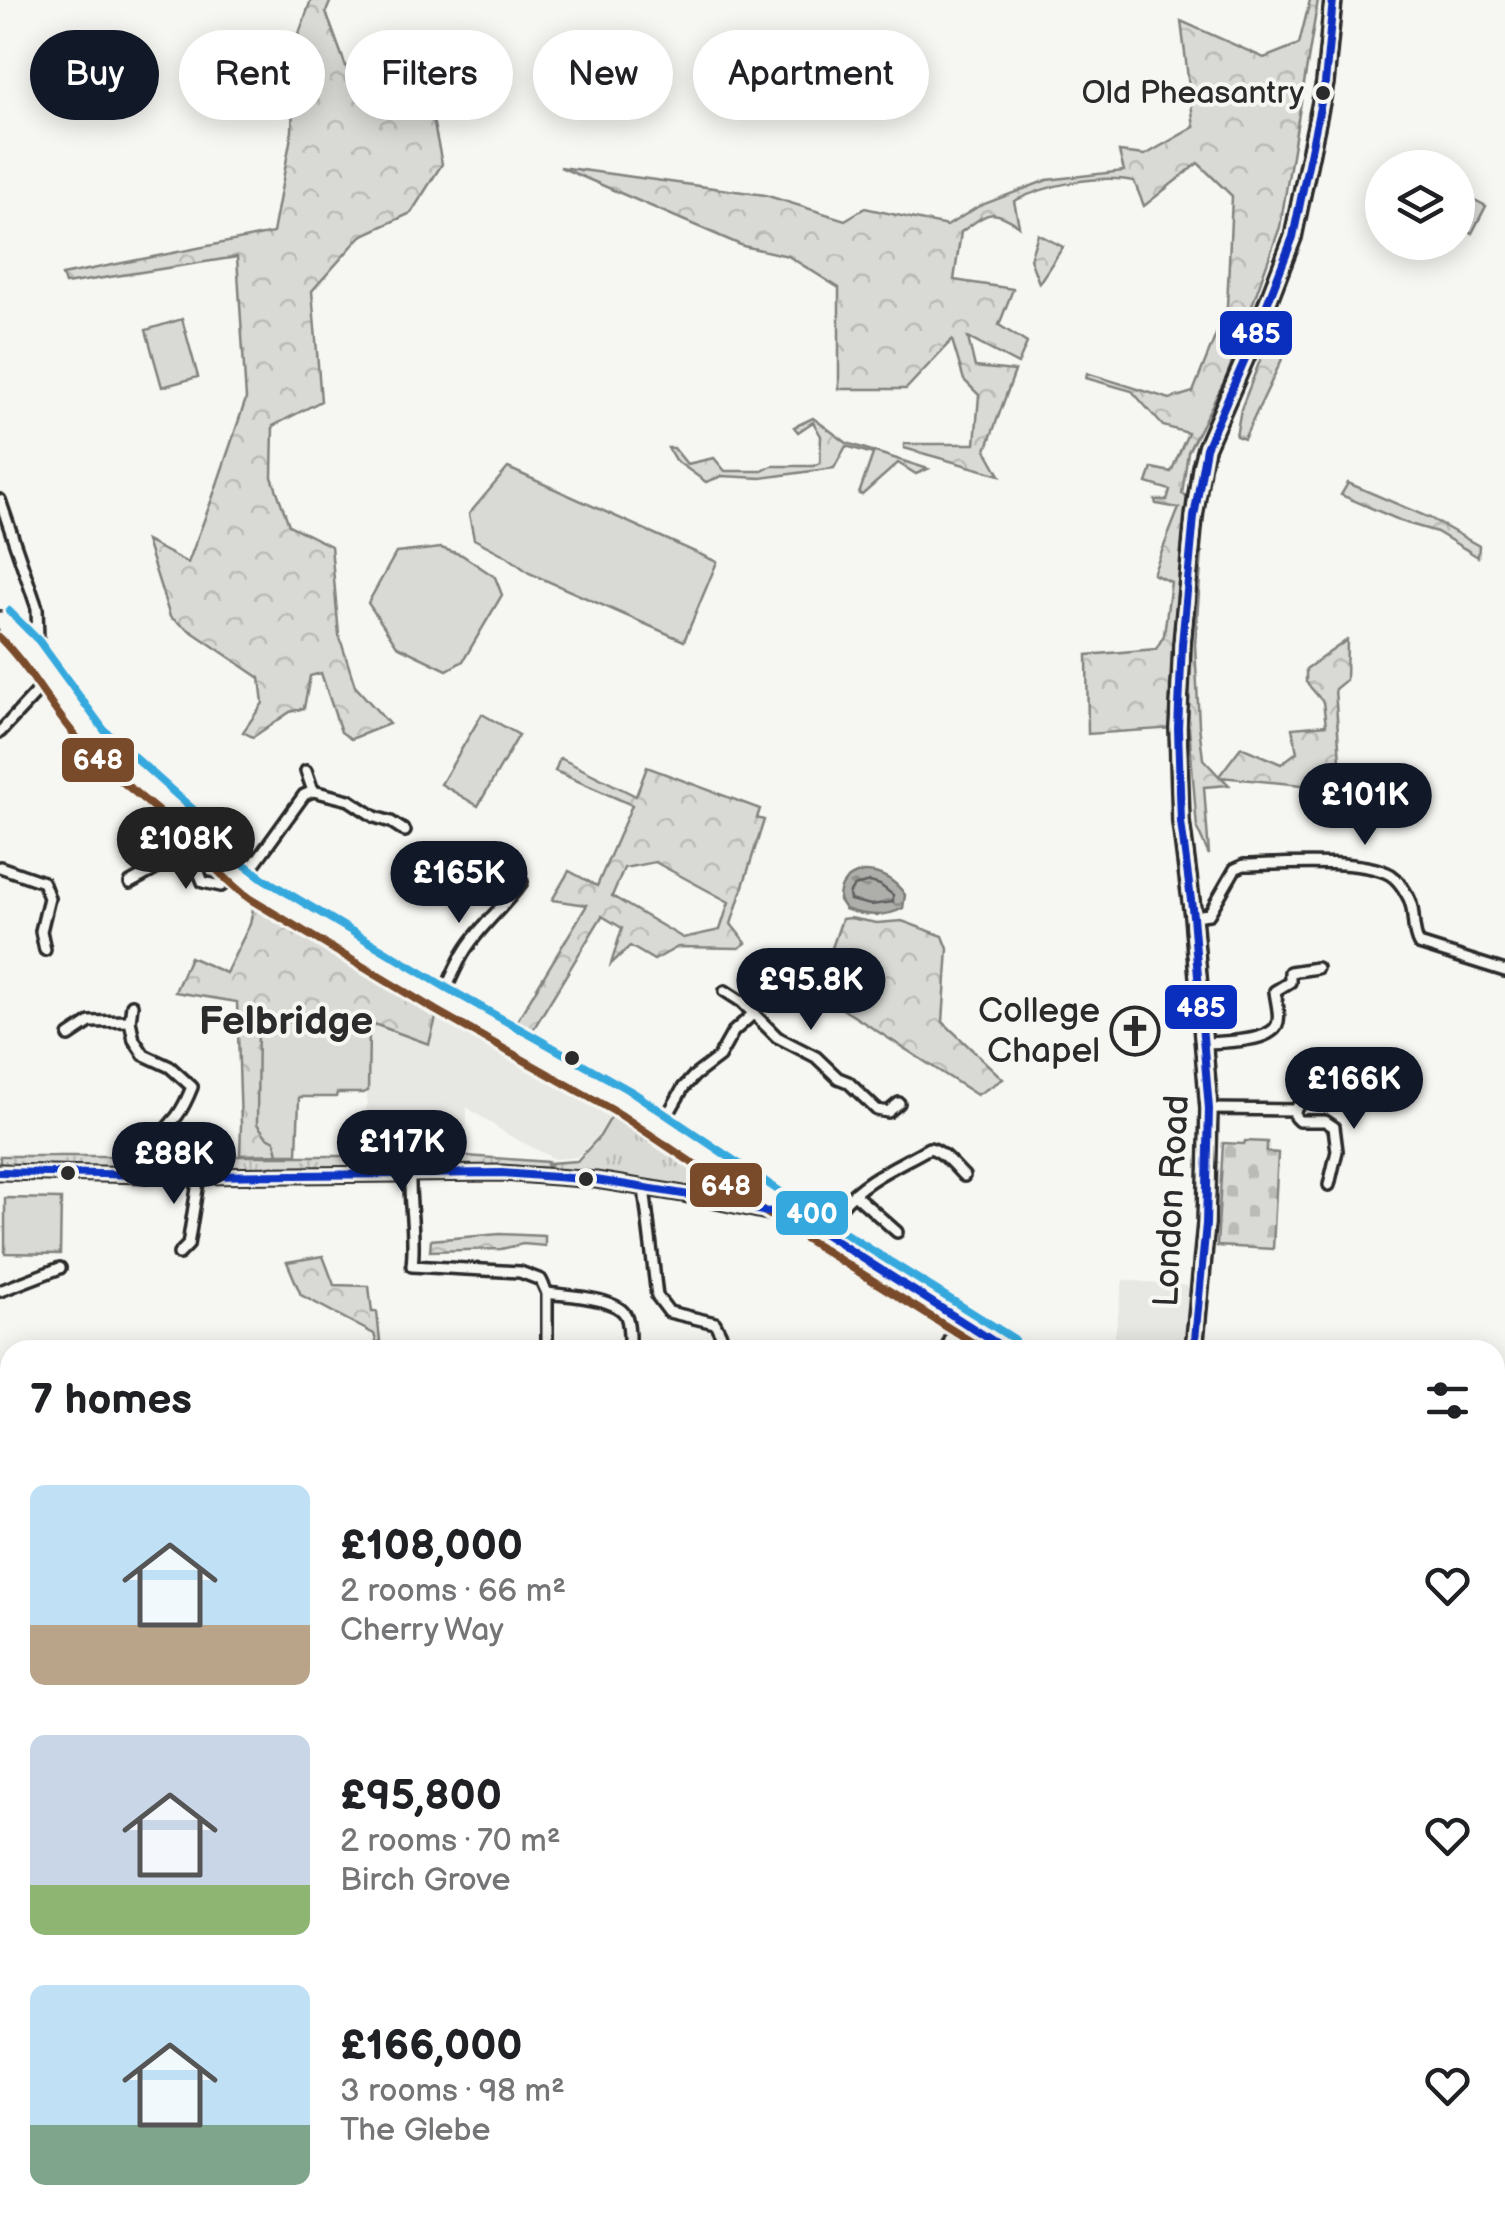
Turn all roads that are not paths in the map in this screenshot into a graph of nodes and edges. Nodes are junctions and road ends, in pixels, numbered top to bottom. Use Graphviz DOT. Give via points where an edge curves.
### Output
graph roads {
  1 [pos="1334,0"];
  2 [pos="0,500"];
  3 [pos="0,620"];
  4 [pos="29,649"];
  5 [pos="50,678"];
  6 [pos="0,732"];
  7 [pos="306,771"];
  8 [pos="313,791"];
  9 [pos="189,822"];
  10 [pos="405,831"];
  11 [pos="208,843"];
  12 [pos="0,867"];
  13 [pos="240,876"];
  14 [pos="130,882"];
  15 [pos="522,882"];
  16 [pos="1193,916"];
  17 [pos="45,950"];
  18 [pos="1317,968"];
  19 [pos="1505,971"];
  20 [pos="725,991"];
  21 [pos="442,999"];
  22 [pos="132,1005"];
  23 [pos="753,1014"];
  24 [pos="130,1022"];
  25 [pos="68,1036"];
  26 [pos="1205,1043"];
  27 [pos="868,1082"];
  28 [pos="1328,1085"];
  29 [pos="858,1092"];
  30 [pos="899,1102"];
  31 [pos="1209,1110"];
  32 [pos="1295,1110"];
  33 [pos="662,1125"];
  34 [pos="0,1172"];
  35 [pos="151,1173"];
  36 [pos="410,1174"];
  37 [pos="199,1176"];
  38 [pos="964,1176"];
  39 [pos="1329,1185"];
  40 [pos="644,1188"];
  41 [pos="854,1194"];
  42 [pos="779,1205"];
  43 [pos="897,1232"];
  44 [pos="825,1236"];
  45 [pos="179,1254"];
  46 [pos="60,1268"];
  47 [pos="0,1291"];
  48 [pos="547,1293"];
  49 [pos="959,1319"];
  50 [pos="546,1340"];
  51 [pos="629,1340"];
  52 [pos="723,1340"];
  53 [pos="950,1340"];
  54 [pos="982,1340"];
  55 [pos="1195,1340"];
  1 -- 16 [label="highway, London Road" via="1326,82 1293,237 1201,467 1178,728"];
  2 -- 4 [label="street" via="36,608 38,640"];
  3 -- 4 [label="highway"];
  4 -- 5 [label="highway"];
  5 -- 6 [label="street"];
  5 -- 9 [label="highway" via="95,738"];
  7 -- 8 [label="street"];
  8 -- 10 [label="street" via="349,800"];
  8 -- 13 [label="street"];
  9 -- 11 [label="highway"];
  9 -- 14 [label="street" via="162,863"];
  11 -- 13 [label="highway"];
  11 -- 13 [label="street" via="196,865 203,882 221,886"];
  12 -- 17 [label="street" via="43,882 49,898 41,932"];
  13 -- 21 [label="highway"];
  15 -- 21 [label="street" via="466,950"];
  16 -- 19 [label="street" via="1209,914 1234,869 1244,865 1378,870 1394,877 1413,905 1419,944"];
  16 -- 26 [label="highway, London Road"];
  18 -- 26 [label="street" via="1290,972 1290,982 1275,991 1279,1020 1267,1036"];
  20 -- 23 [label="street"];
  21 -- 33 [label="highway"];
  22 -- 24 [label="street"];
  23 -- 29 [label="street" via="776,1038 816,1057"];
  23 -- 33 [label="street" via="683,1088"];
  24 -- 25 [label="street" via="90,1022"];
  24 -- 35 [label="street" via="144,1055 192,1087 152,1147"];
  26 -- 31 [label="highway, London Road"];
  27 -- 29 [label="street"];
  28 -- 32 [label="street" via="1312,1086"];
  29 -- 30 [label="street" via="882,1112"];
  31 -- 32 [label="street"];
  31 -- 55 [label="highway, London Road"];
  32 -- 39 [label="street" via="1299,1121 1334,1126"];
  33 -- 42 [label="highway"];
  34 -- 35 [label="street"];
  35 -- 37 [label="street"];
  36 -- 37 [label="street"];
  36 -- 40 [label="street" via="502,1173"];
  36 -- 48 [label="street" via="412,1266 520,1272 541,1280"];
  37 -- 45 [label="street" via="188,1245"];
  38 -- 41 [label="street" via="929,1148"];
  40 -- 42 [label="street" via="767,1212"];
  40 -- 52 [label="street" via="657,1296 669,1312 715,1323"];
  41 -- 43 [label="street"];
  41 -- 44 [label="street"];
  42 -- 44 [label="highway"];
  44 -- 49 [label="highway"];
  46 -- 47 [label="street"];
  48 -- 50 [label="street"];
  48 -- 51 [label="street" via="618,1306"];
  49 -- 53 [label="street"];
  49 -- 54 [label="highway"];
}
